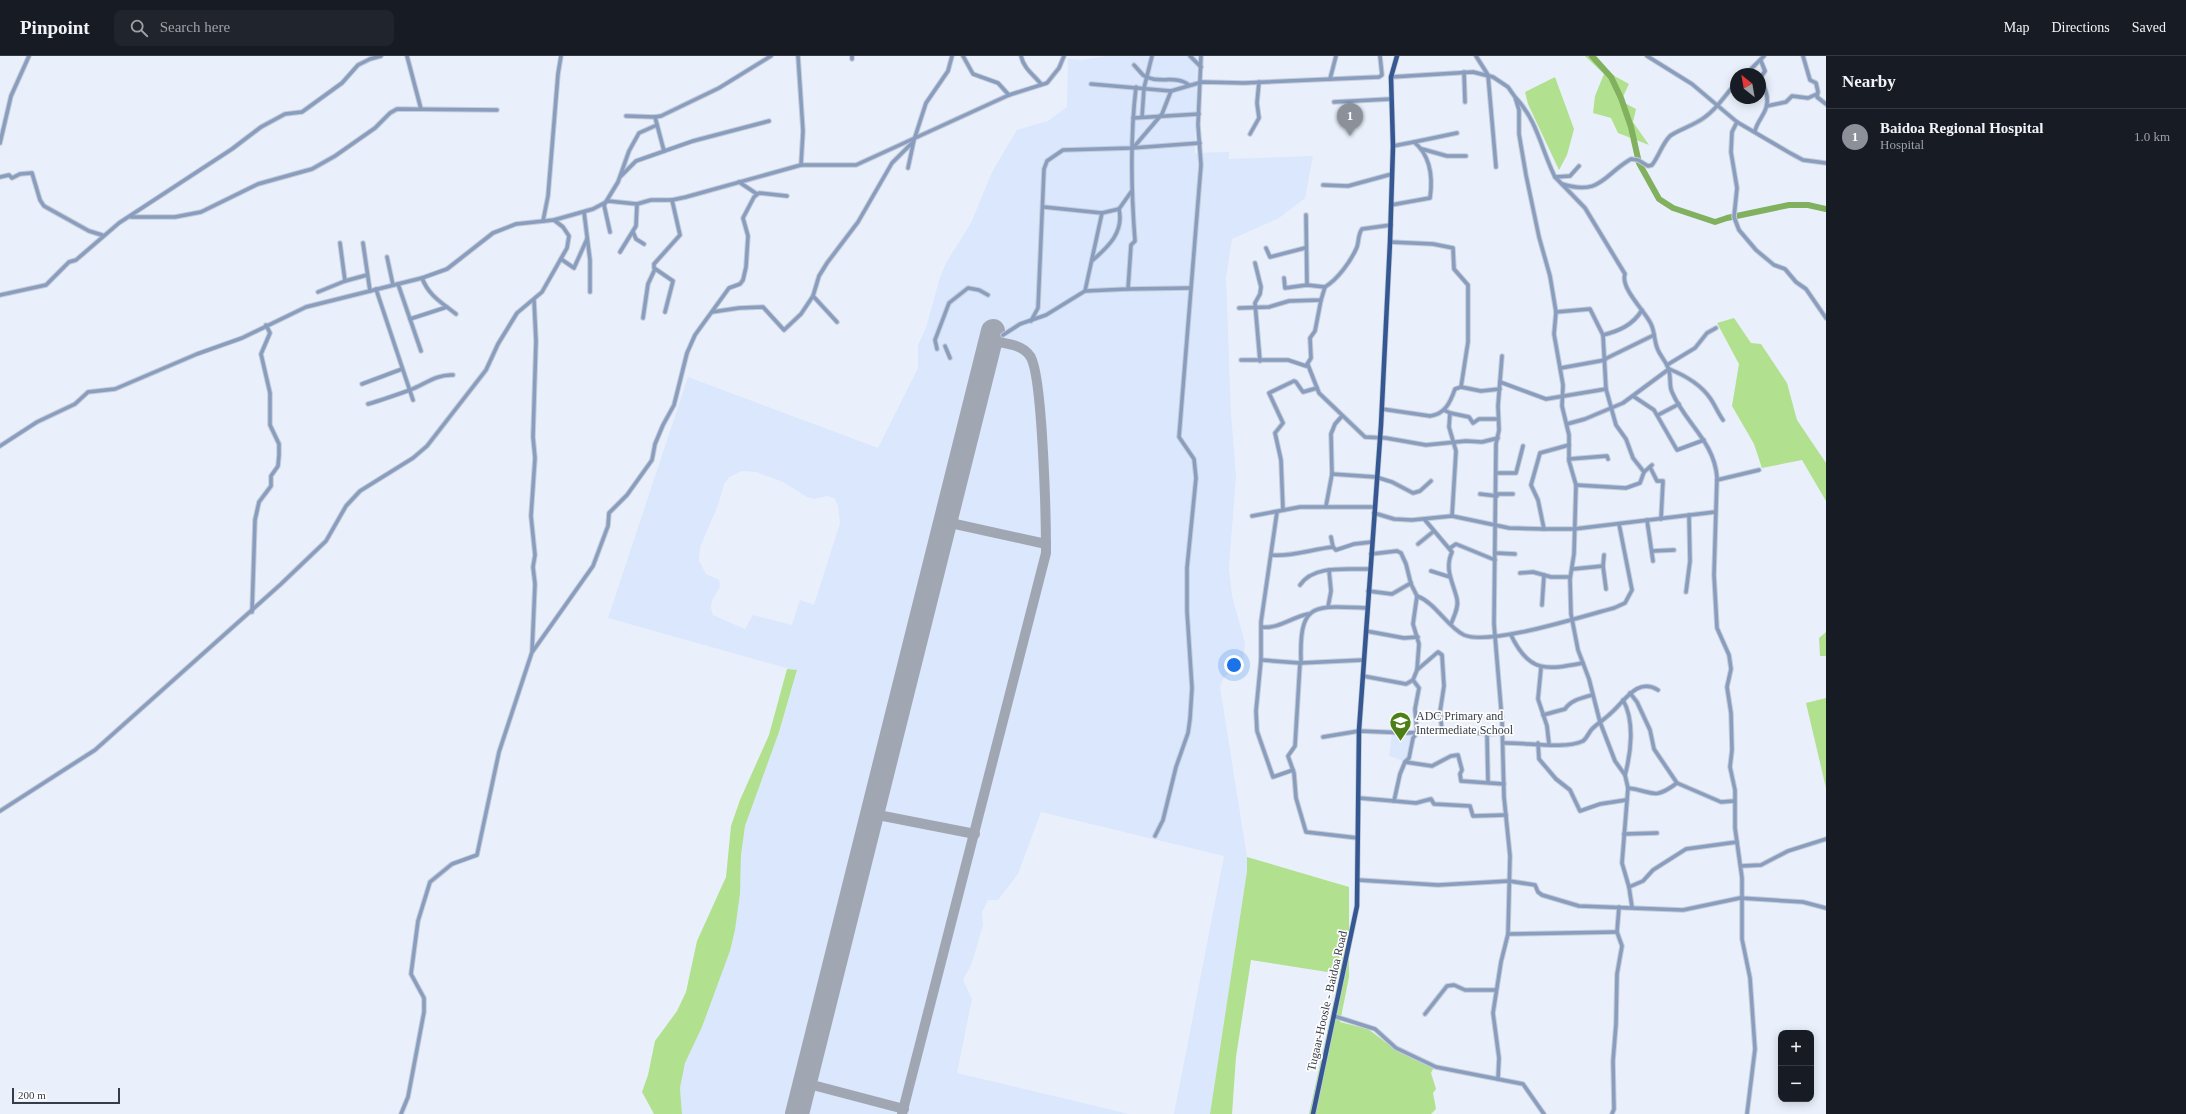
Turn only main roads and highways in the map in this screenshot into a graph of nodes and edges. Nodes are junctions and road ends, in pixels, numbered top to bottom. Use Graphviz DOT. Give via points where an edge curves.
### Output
graph roads {
  1 [pos="1397,56"];
  2 [pos="1312,1114"];
  1 -- 2 [label="main road, Tugaar-Hoosle - Baidoa Road" via="1391,77 1390,99 1393,146 1391,225 1382,409 1359,731 1356,920"];
}
